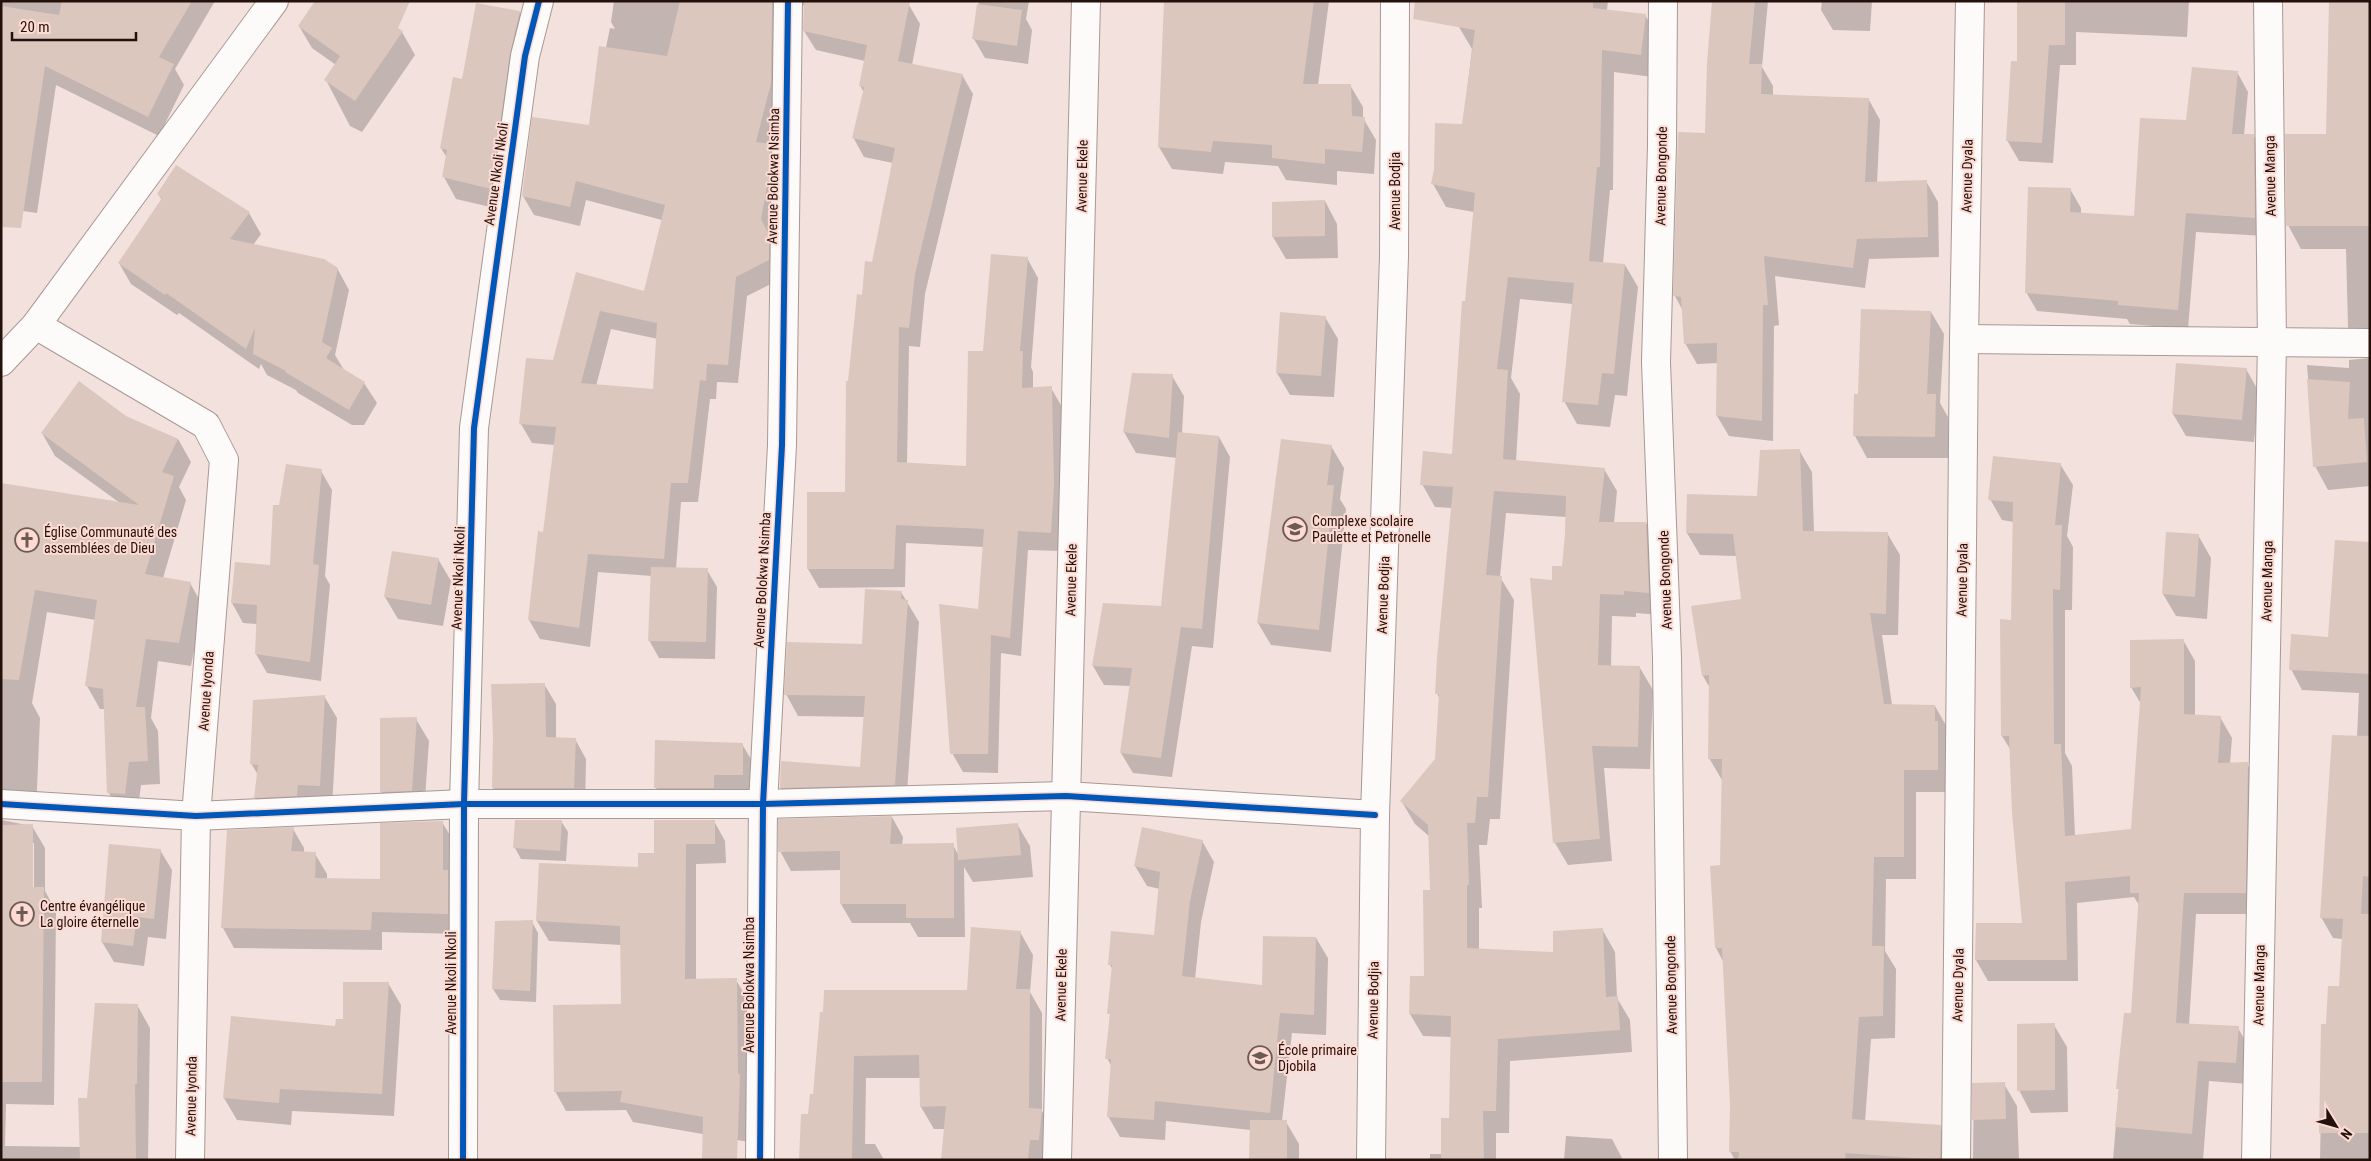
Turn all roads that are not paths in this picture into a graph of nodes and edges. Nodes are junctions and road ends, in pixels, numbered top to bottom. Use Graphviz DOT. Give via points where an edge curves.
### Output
graph roads {
  1 [pos="274,1"];
  2 [pos="539,1"];
  3 [pos="788,1"];
  4 [pos="1086,1"];
  5 [pos="1395,1"];
  6 [pos="1663,1"];
  7 [pos="1970,1"];
  8 [pos="2268,1"];
  9 [pos="36,325"];
  10 [pos="1964,339"];
  11 [pos="2370,343"];
  12 [pos="2272,344"];
  13 [pos="1,362"];
  14 [pos="1066,796"];
  15 [pos="1,804"];
  16 [pos="464,804"];
  17 [pos="763,804"];
  18 [pos="1375,815"];
  19 [pos="196,816"];
  20 [pos="190,1160"];
  21 [pos="463,1160"];
  22 [pos="760,1160"];
  23 [pos="1057,1160"];
  24 [pos="1372,1160"];
  25 [pos="1673,1160"];
  26 [pos="1956,1160"];
  27 [pos="2256,1160"];
  1 -- 9 [label="street"];
  2 -- 16 [label="street, Avenue Nkoli Nkoli" via="525,56 474,428"];
  3 -- 17 [label="street, Avenue Bolokwa Nsimba" via="782,445"];
  4 -- 14 [label="street, Avenue Ekele"];
  5 -- 18 [label="street, Avenue Bodjia" via="1394,256"];
  6 -- 25 [label="street, Avenue Bongonde" via="1656,362 1667,658"];
  7 -- 10 [label="street, Avenue Dyala"];
  8 -- 12 [label="street, Avenue Manga"];
  9 -- 13 [label="street"];
  9 -- 19 [label="street, Avenue Iyonda" via="206,425 224,460"];
  10 -- 12 [label="street"];
  10 -- 26 [label="street, Avenue Dyala"];
  11 -- 12 [label="street"];
  12 -- 27 [label="street, Avenue Manga"];
  14 -- 17 [label="street"];
  14 -- 18 [label="street"];
  14 -- 23 [label="street, Avenue Ekele"];
  15 -- 19 [label="street"];
  16 -- 17 [label="street"];
  16 -- 19 [label="street"];
  16 -- 21 [label="street, Avenue Nkoli Nkoli"];
  17 -- 22 [label="street, Avenue Bolokwa Nsimba"];
  18 -- 24 [label="street, Avenue Bodjia"];
  19 -- 20 [label="street, Avenue Iyonda"];
}
